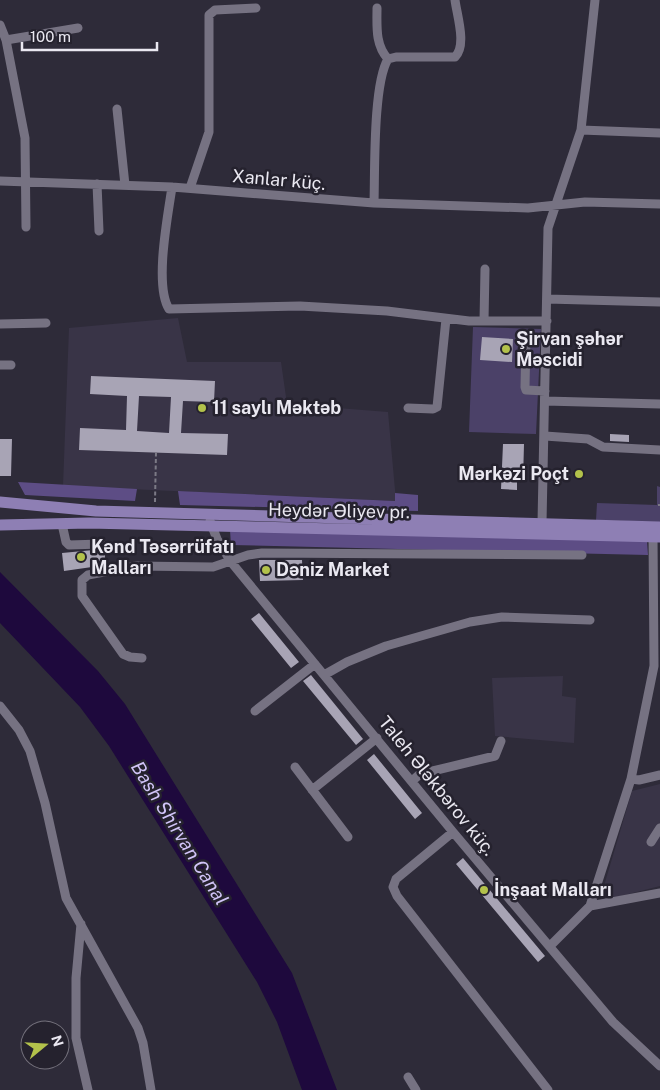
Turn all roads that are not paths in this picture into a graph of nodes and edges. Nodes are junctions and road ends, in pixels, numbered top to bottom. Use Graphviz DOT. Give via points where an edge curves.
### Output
graph roads {
  1 [pos="454,0"];
  2 [pos="595,0"];
  3 [pos="256,8"];
  4 [pos="377,8"];
  5 [pos="0,25"];
  6 [pos="78,28"];
  7 [pos="6,40"];
  8 [pos="388,59"];
  9 [pos="117,109"];
  10 [pos="581,130"];
  11 [pos="660,133"];
  12 [pos="0,181"];
  13 [pos="27,182"];
  14 [pos="97,184"];
  15 [pos="125,185"];
  16 [pos="172,187"];
  17 [pos="190,188"];
  18 [pos="374,203"];
  19 [pos="556,204"];
  20 [pos="660,204"];
  21 [pos="26,227"];
  22 [pos="99,230"];
  23 [pos="485,269"];
  24 [pos="547,299"];
  25 [pos="660,302"];
  26 [pos="446,319"];
  27 [pos="484,321"];
  28 [pos="547,322"];
  29 [pos="46,323"];
  30 [pos="0,324"];
  31 [pos="526,338"];
  32 [pos="0,365"];
  33 [pos="11,365"];
  34 [pos="545,390"];
  35 [pos="546,402"];
  36 [pos="660,404"];
  37 [pos="408,408"];
  38 [pos="544,436"];
  39 [pos="660,450"];
  40 [pos="0,502"];
  41 [pos="17,504"];
  42 [pos="209,513"];
  43 [pos="542,523"];
  44 [pos="62,524"];
  45 [pos="0,525"];
  46 [pos="16,525"];
  47 [pos="211,526"];
  48 [pos="658,533"];
  49 [pos="101,544"];
  50 [pos="582,555"];
  51 [pos="657,560"];
  52 [pos="231,562"];
  53 [pos="590,620"];
  54 [pos="142,658"];
  55 [pos="314,664"];
  56 [pos="657,667"];
  57 [pos="324,675"];
  58 [pos="0,706"];
  59 [pos="255,711"];
  60 [pos="376,738"];
  61 [pos="501,741"];
  62 [pos="295,767"];
  63 [pos="660,775"];
  64 [pos="631,779"];
  65 [pos="412,781"];
  66 [pos="312,790"];
  67 [pos="660,828"];
  68 [pos="454,832"];
  69 [pos="348,836"];
  70 [pos="651,842"];
  71 [pos="660,893"];
  72 [pos="590,906"];
  73 [pos="81,924"];
  74 [pos="550,946"];
  75 [pos="660,1066"];
  76 [pos="408,1077"];
  77 [pos="88,1090"];
  78 [pos="151,1090"];
  79 [pos="416,1090"];
  80 [pos="548,1090"];
  1 -- 8 [label="street" via="460,53 455,57"];
  2 -- 10 [label="street"];
  3 -- 17 [label="street" via="215,10 209,15 209,132"];
  4 -- 8 [label="street" via="378,40"];
  5 -- 7 [label="street"];
  6 -- 7 [label="street"];
  7 -- 13 [label="street" via="26,138"];
  8 -- 18 [label="street" via="381,79 377,114"];
  9 -- 15 [label="street"];
  10 -- 11 [label="street"];
  10 -- 19 [label="street"];
  12 -- 13 [label="street, Xanlar küç."];
  13 -- 14 [label="street, Xanlar küç."];
  13 -- 21 [label="street"];
  14 -- 15 [label="street, Xanlar küç."];
  14 -- 22 [label="street"];
  15 -- 16 [label="street, Xanlar küç."];
  16 -- 17 [label="street, Xanlar küç."];
  16 -- 26 [label="street" via="163,257 165,303 169,309 333,307"];
  17 -- 18 [label="street, Xanlar küç."];
  18 -- 19 [label="street, Xanlar küç." via="528,208"];
  19 -- 20 [label="street, Xanlar küç."];
  19 -- 24 [label="street" via="548,228"];
  23 -- 27 [label="street"];
  24 -- 25 [label="street"];
  24 -- 28 [label="street"];
  26 -- 27 [label="street"];
  26 -- 37 [label="street" via="437,407"];
  27 -- 28 [label="street"];
  28 -- 34 [label="street"];
  29 -- 30 [label="street"];
  31 -- 34 [label="street" via="526,390"];
  32 -- 33 [label="street"];
  34 -- 35 [label="street"];
  35 -- 36 [label="street"];
  35 -- 38 [label="street"];
  38 -- 39 [label="street" via="588,439 603,447"];
  38 -- 43 [label="street"];
  40 -- 41 [label="main road, Heydər Əliyev pr."];
  41 -- 42 [label="main road, Heydər Əliyev pr." via="72,510"];
  41 -- 46 [label="main road"];
  42 -- 43 [label="main road, Heydər Əliyev pr."];
  42 -- 47 [label="street, Taleh Ələkbərov küç."];
  43 -- 48 [label="main road, Heydər Əliyev pr."];
  44 -- 46 [label="main road, Heydər Əliyev pr."];
  44 -- 47 [label="main road, Heydər Əliyev pr."];
  44 -- 49 [label="street" via="69,545"];
  45 -- 46 [label="main road, Heydər Əliyev pr."];
  47 -- 48 [label="main road, Heydər Əliyev pr."];
  47 -- 52 [label="street, Taleh Ələkbərov küç."];
  48 -- 51 [label="street"];
  50 -- 52 [label="street" via="262,553"];
  51 -- 56 [label="street"];
  52 -- 54 [label="street" via="197,568 136,566 96,573 82,580 82,596 123,654"];
  52 -- 55 [label="street, Taleh Ələkbərov küç."];
  53 -- 57 [label="street" via="502,618 470,622 386,646"];
  55 -- 57 [label="street, Taleh Ələkbərov küç."];
  55 -- 59 [label="street"];
  56 -- 64 [label="street"];
  57 -- 60 [label="street, Taleh Ələkbərov küç."];
  58 -- 73 [label="street" via="30,750 61,883"];
  60 -- 65 [label="street, Taleh Ələkbərov küç."];
  60 -- 66 [label="street"];
  61 -- 65 [label="street" via="494,756 420,774"];
  62 -- 66 [label="street"];
  63 -- 64 [label="street"];
  64 -- 72 [label="street"];
  65 -- 68 [label="street, Taleh Ələkbərov küç."];
  66 -- 69 [label="street"];
  67 -- 70 [label="street"];
  68 -- 74 [label="street, Taleh Ələkbərov küç."];
  68 -- 80 [label="street" via="396,879 393,887"];
  71 -- 72 [label="street"];
  72 -- 74 [label="street"];
  73 -- 77 [label="street" via="76,978 76,1038"];
  73 -- 78 [label="street" via="138,1028"];
  74 -- 75 [label="street, Taleh Ələkbərov küç." via="614,1022"];
  76 -- 79 [label="street"];
}
